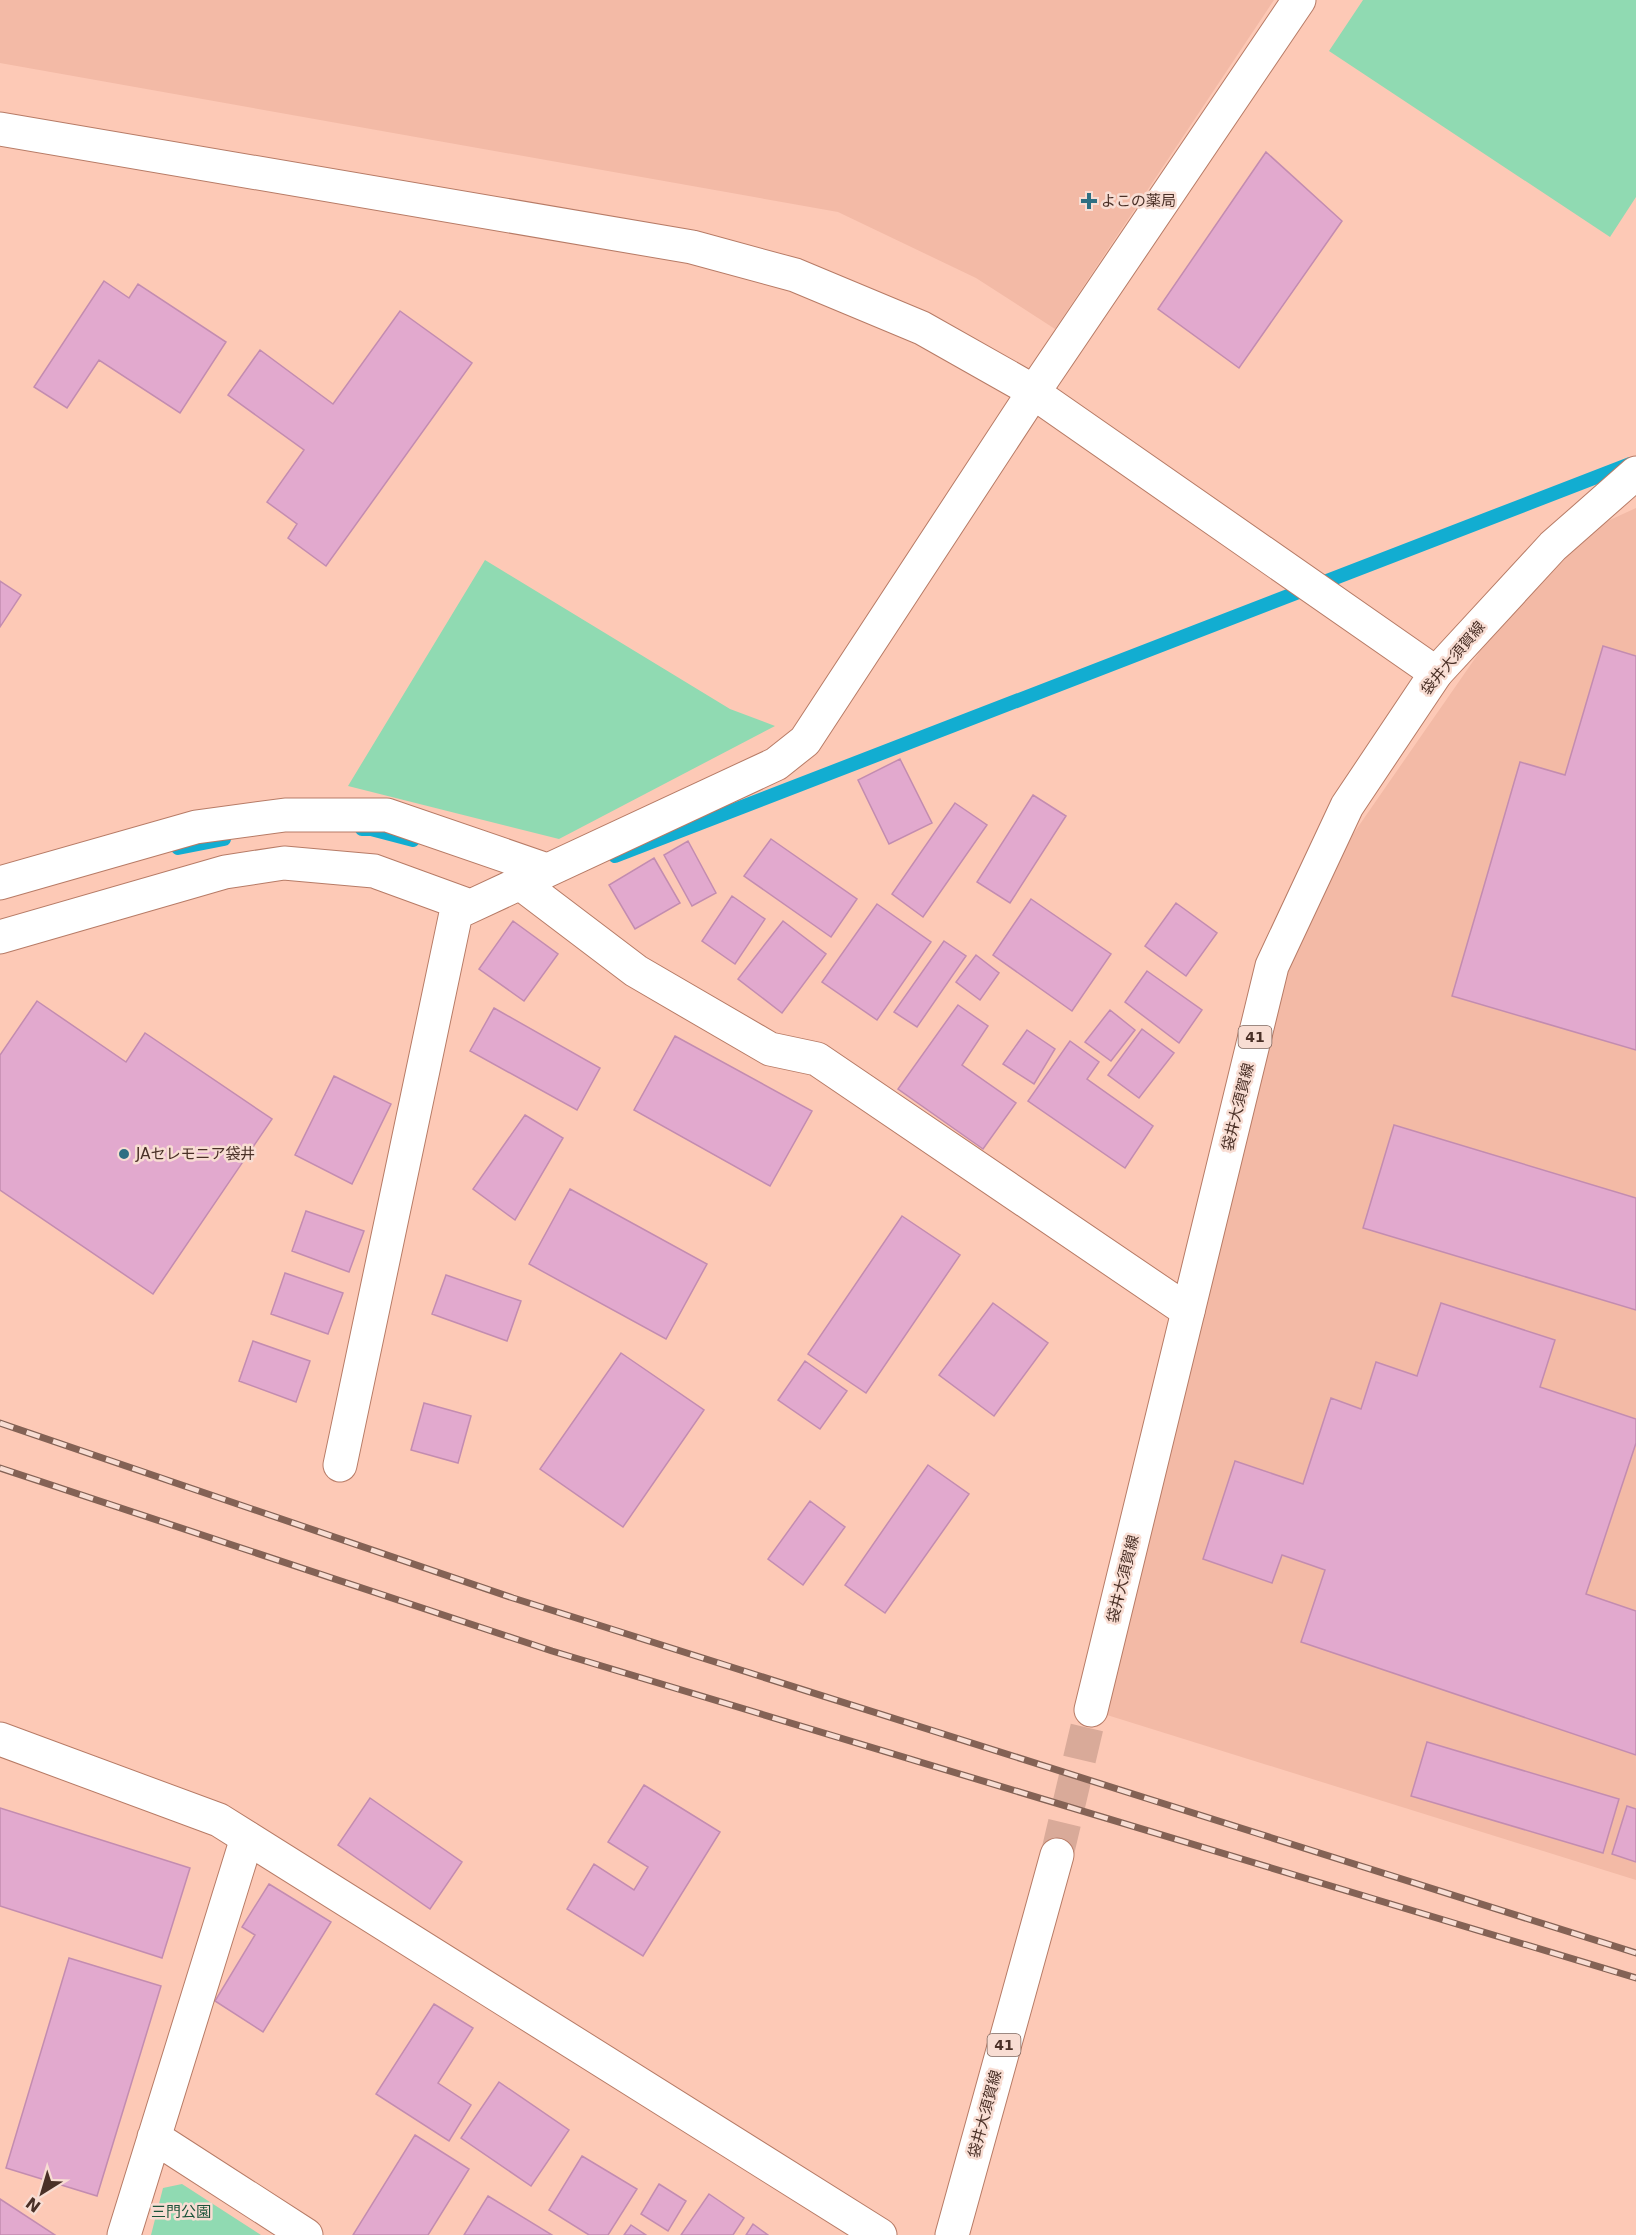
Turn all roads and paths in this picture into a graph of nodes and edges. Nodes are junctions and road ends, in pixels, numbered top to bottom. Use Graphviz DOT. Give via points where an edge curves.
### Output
graph roads {
  1 [pos="1299,0"];
  2 [pos="0,129"];
  3 [pos="1033,393"];
  4 [pos="1636,473"];
  5 [pos="1437,674"];
  6 [pos="533,877"];
  7 [pos="0,883"];
  8 [pos="470,906"];
  9 [pos="0,936"];
  10 [pos="1188,1311"];
  11 [pos="340,1465"];
  12 [pos="1091,1710"];
  13 [pos="0,1739"];
  14 [pos="247,1838"];
  15 [pos="1057,1854"];
  16 [pos="154,2137"];
  17 [pos="124,2235"];
  18 [pos="306,2235"];
  19 [pos="880,2235"];
  20 [pos="952,2235"];
  1 -- 3 [label="street"];
  2 -- 3 [label="street" via="692,247 795,275 922,328"];
  3 -- 5 [label="street"];
  3 -- 6 [label="street" via="805,741 776,764"];
  4 -- 5 [label="street, 袋井大須賀線 / 41" via="1552,546"];
  5 -- 10 [label="street, 袋井大須賀線 / 41" via="1347,806 1272,966"];
  6 -- 7 [label="street" via="387,815 285,815 196,827"];
  6 -- 8 [label="street"];
  6 -- 10 [label="street" via="636,971 770,1049 817,1059"];
  8 -- 9 [label="street" via="374,871 285,863 225,872"];
  8 -- 11 [label="street" via="456,913"];
  10 -- 12 [label="street, 袋井大須賀線 / 41"];
  13 -- 14 [label="street" via="219,1820"];
  14 -- 16 [label="street"];
  14 -- 19 [label="street"];
  15 -- 20 [label="street, 袋井大須賀線 / 41"];
  16 -- 17 [label="street"];
  16 -- 18 [label="street"];
}
